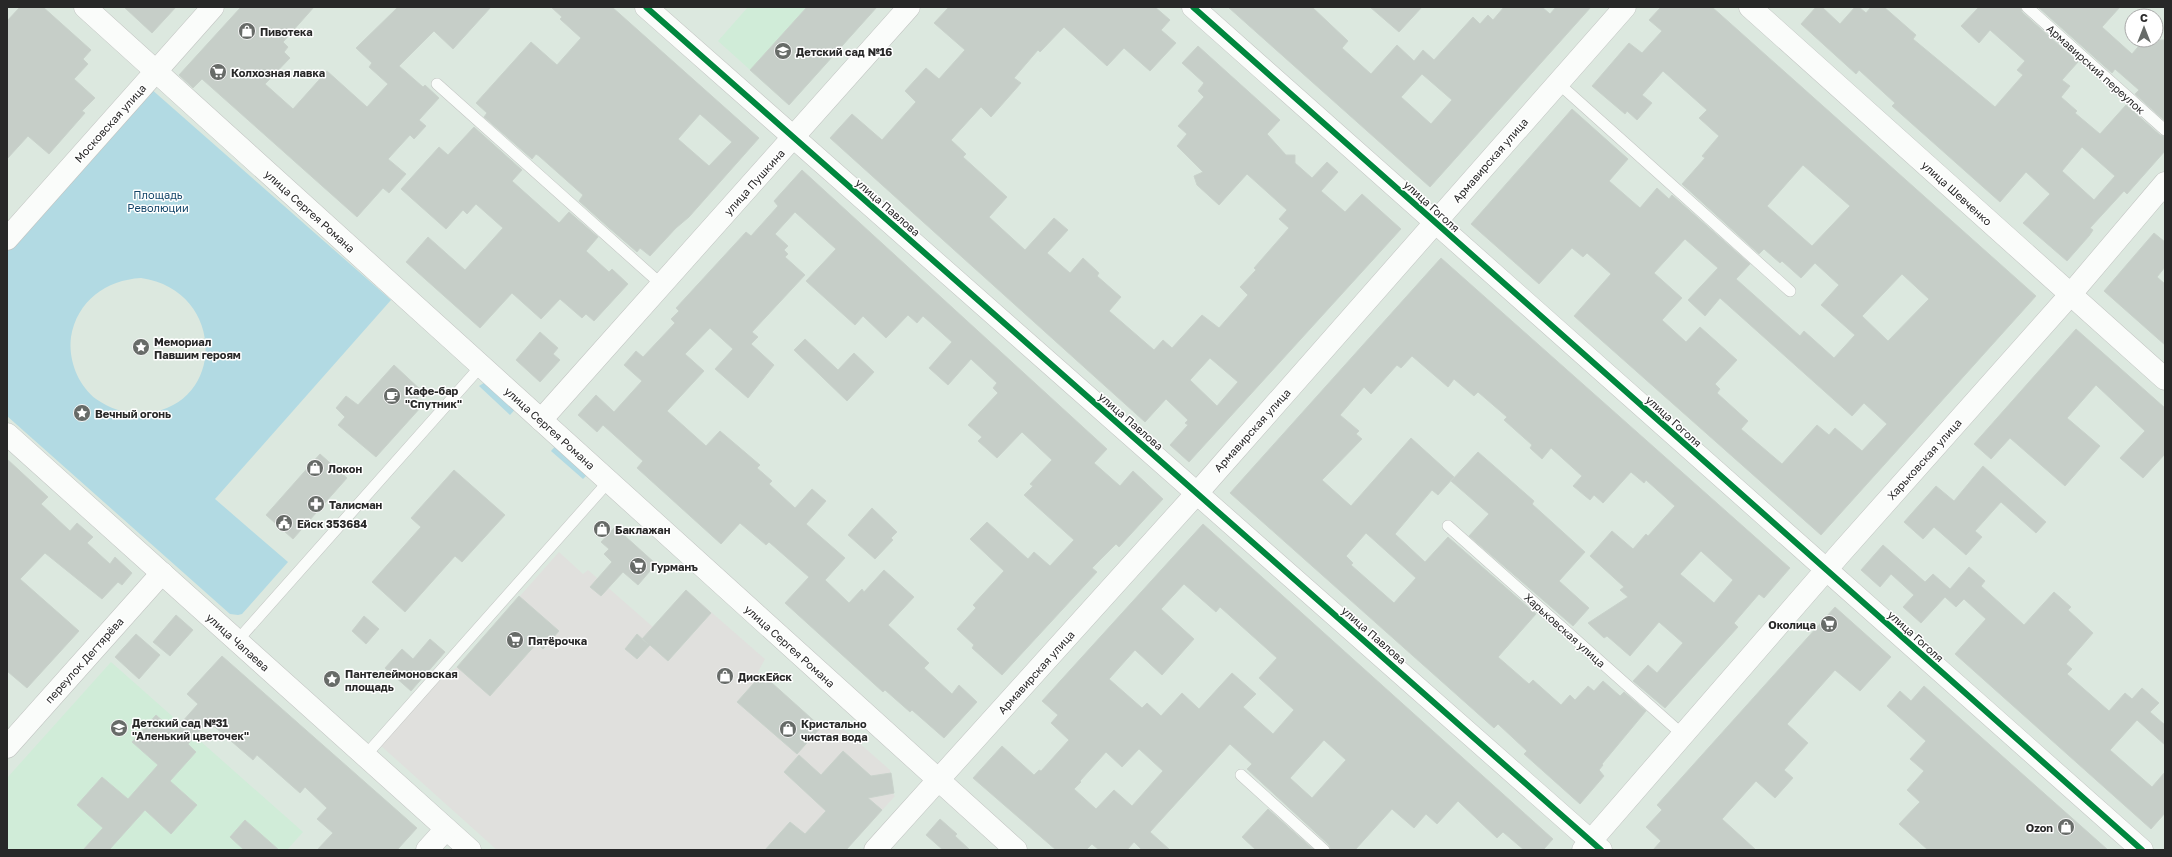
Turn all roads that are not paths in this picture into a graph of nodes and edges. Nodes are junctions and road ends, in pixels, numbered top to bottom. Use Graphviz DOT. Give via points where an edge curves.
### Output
graph roads {
  1 [pos="85,7"];
  2 [pos="213,7"];
  3 [pos="646,7"];
  4 [pos="910,7"];
  5 [pos="1193,7"];
  6 [pos="1625,7"];
  7 [pos="1750,7"];
  8 [pos="2027,7"];
  9 [pos="156,71"];
  10 [pos="1558,83"];
  11 [pos="438,84"];
  12 [pos="2165,130"];
  13 [pos="794,137"];
  14 [pos="2165,183"];
  15 [pos="1436,223"];
  16 [pos="7,239"];
  17 [pos="662,285"];
  18 [pos="1790,291"];
  19 [pos="2070,294"];
  20 [pos="481,366"];
  21 [pos="2165,379"];
  22 [pos="542,420"];
  23 [pos="7,434"];
  24 [pos="609,481"];
  25 [pos="1197,492"];
  26 [pos="1448,526"];
  27 [pos="1826,570"];
  28 [pos="162,573"];
  29 [pos="237,641"];
  30 [pos="1683,735"];
  31 [pos="7,747"];
  32 [pos="365,756"];
  33 [pos="1241,776"];
  34 [pos="938,780"];
  35 [pos="446,829"];
  36 [pos="1592,847"];
  37 [pos="427,850"];
  38 [pos="470,850"];
  39 [pos="875,850"];
  40 [pos="1016,850"];
  41 [pos="1324,850"];
  42 [pos="2142,850"];
  1 -- 9 [label="street, улица Сергея Романа"];
  2 -- 9 [label="street, Московская улица"];
  3 -- 13 [label="street, улица Павлова"];
  4 -- 13 [label="street, улица Пушкина"];
  5 -- 15 [label="street, улица Гоголя"];
  6 -- 10 [label="street, Армавирская улица"];
  7 -- 19 [label="street, улица Шевченко"];
  8 -- 12 [label="lane, Армавирский переулок"];
  9 -- 16 [label="street, Московская улица"];
  9 -- 20 [label="street, улица Сергея Романа"];
  10 -- 15 [label="street, Армавирская улица"];
  10 -- 18 [label="lane"];
  11 -- 17 [label="lane"];
  13 -- 17 [label="street, улица Пушкина"];
  13 -- 25 [label="street, улица Павлова"];
  14 -- 19 [label="street, Харьковская улица"];
  15 -- 25 [label="street, Армавирская улица"];
  15 -- 27 [label="street, улица Гоголя"];
  17 -- 22 [label="street, улица Пушкина"];
  19 -- 21 [label="street, улица Шевченко"];
  19 -- 27 [label="street, Харьковская улица"];
  20 -- 22 [label="street, улица Сергея Романа"];
  20 -- 29 [label="lane"];
  22 -- 24 [label="street, улица Сергея Романа"];
  23 -- 28 [label="street, улица Чапаева"];
  24 -- 32 [label="lane"];
  24 -- 34 [label="street, улица Сергея Романа"];
  25 -- 34 [label="street, Армавирская улица"];
  25 -- 36 [label="street, улица Павлова"];
  26 -- 30 [label="lane, Харьковская улица"];
  27 -- 30 [label="street, Харьковская улица"];
  27 -- 42 [label="street, улица Гоголя"];
  28 -- 29 [label="street, улица Чапаева"];
  28 -- 31 [label="street, переулок Дегтярёва"];
  29 -- 32 [label="street, улица Чапаева"];
  30 -- 36 [label="street, Харьковская улица"];
  32 -- 35 [label="street, улица Чапаева"];
  33 -- 41 [label="lane"];
  34 -- 39 [label="street, Армавирская улица"];
  34 -- 40 [label="street, улица Сергея Романа"];
  35 -- 37 [label="street"];
  35 -- 38 [label="street, улица Чапаева"];
}
